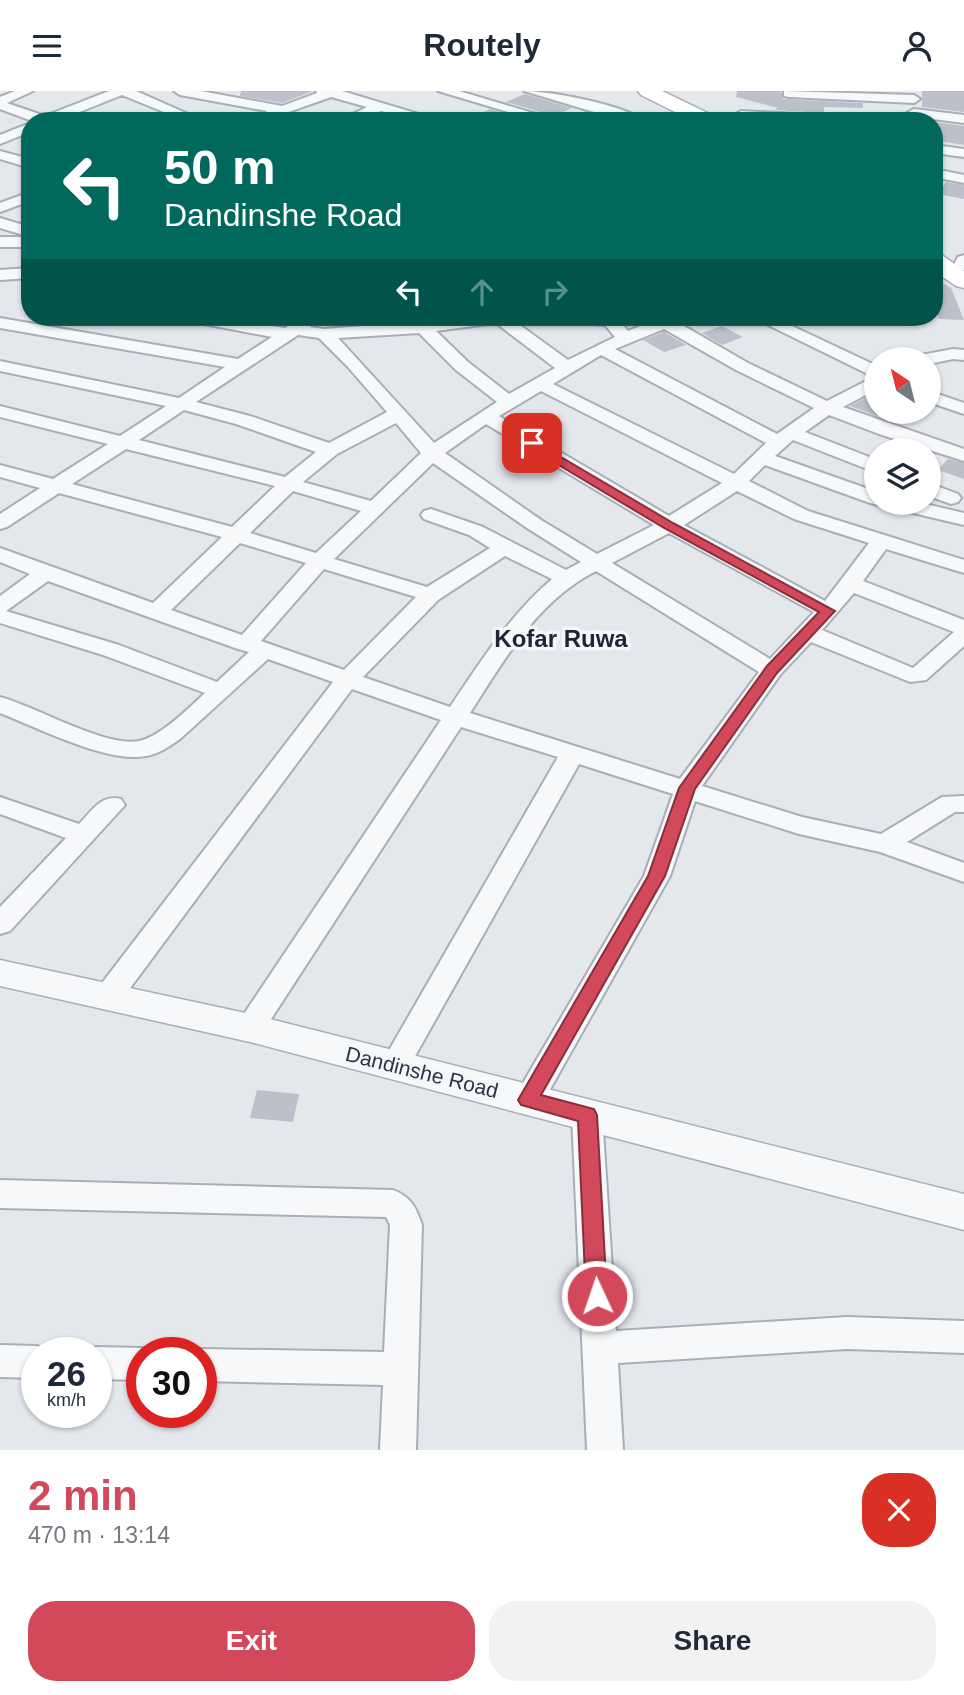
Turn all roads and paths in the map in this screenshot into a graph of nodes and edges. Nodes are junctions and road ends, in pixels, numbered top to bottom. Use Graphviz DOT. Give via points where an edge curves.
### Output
graph roads {
  1 [pos="27,91"];
  2 [pos="122,91"];
  3 [pos="180,91"];
  4 [pos="383,91"];
  5 [pos="444,91"];
  6 [pos="496,91"];
  7 [pos="530,91"];
  8 [pos="629,91"];
  9 [pos="647,91"];
  10 [pos="330,92"];
  11 [pos="780,97"];
  12 [pos="477,100"];
  13 [pos="356,101"];
  14 [pos="0,103"];
  15 [pos="914,106"];
  16 [pos="378,107"];
  17 [pos="282,110"];
  18 [pos="23,112"];
  19 [pos="69,112"];
  20 [pos="177,112"];
  21 [pos="277,112"];
  22 [pos="366,112"];
  23 [pos="407,112"];
  24 [pos="453,112"];
  25 [pos="521,112"];
  26 [pos="610,112"];
  27 [pos="671,112"];
  28 [pos="690,112"];
  29 [pos="748,112"];
  30 [pos="937,112"];
  31 [pos="943,114"];
  32 [pos="964,119"];
  33 [pos="0,120"];
  34 [pos="21,126"];
  35 [pos="21,131"];
  36 [pos="0,140"];
  37 [pos="943,150"];
  38 [pos="964,153"];
  39 [pos="0,155"];
  40 [pos="21,161"];
  41 [pos="943,175"];
  42 [pos="964,179"];
  43 [pos="0,194"];
  44 [pos="21,198"];
  45 [pos="21,199"];
  46 [pos="0,208"];
  47 [pos="0,223"];
  48 [pos="21,229"];
  49 [pos="21,242"];
  50 [pos="0,243"];
  51 [pos="943,256"];
  52 [pos="943,263"];
  53 [pos="962,270"];
  54 [pos="21,274"];
  55 [pos="0,275"];
  56 [pos="21,322"];
  57 [pos="0,323"];
  58 [pos="25,326"];
  59 [pos="51,326"];
  60 [pos="236,326"];
  61 [pos="293,326"];
  62 [pos="300,326"];
  63 [pos="304,326"];
  64 [pos="437,326"];
  65 [pos="510,326"];
  66 [pos="615,326"];
  67 [pos="653,326"];
  68 [pos="678,326"];
  69 [pos="779,326"];
  70 [pos="423,328"];
  71 [pos="324,334"];
  72 [pos="625,338"];
  73 [pos="0,344"];
  74 [pos="601,348"];
  75 [pos="964,355"];
  76 [pos="942,356"];
  77 [pos="242,365"];
  78 [pos="0,366"];
  79 [pos="567,367"];
  80 [pos="864,367"];
  81 [pos="540,384"];
  82 [pos="864,389"];
  83 [pos="942,401"];
  84 [pos="509,403"];
  85 [pos="183,404"];
  86 [pos="825,409"];
  87 [pos="964,409"];
  88 [pos="0,411"];
  89 [pos="398,414"];
  90 [pos="486,416"];
  91 [pos="784,437"];
  92 [pos="123,443"];
  93 [pos="330,450"];
  94 [pos="432,453"];
  95 [pos="964,455"];
  96 [pos="761,457"];
  97 [pos="864,463"];
  98 [pos="0,471"];
  99 [pos="736,483"];
  100 [pos="289,484"];
  101 [pos="57,486"];
  102 [pos="864,494"];
  103 [pos="941,494"];
  104 [pos="951,498"];
  105 [pos="374,508"];
  106 [pos="941,514"];
  107 [pos="431,515"];
  108 [pos="964,519"];
  109 [pos="0,523"];
  110 [pos="669,525"];
  111 [pos="237,535"];
  112 [pos="880,541"];
  113 [pos="504,548"];
  114 [pos="0,554"];
  115 [pos="319,562"];
  116 [pos="594,562"];
  117 [pos="964,567"];
  118 [pos="45,573"];
  119 [pos="566,578"];
  120 [pos="849,584"];
  121 [pos="430,595"];
  122 [pos="0,607"];
  123 [pos="828,611"];
  124 [pos="156,612"];
  125 [pos="0,616"];
  126 [pos="964,628"];
  127 [pos="807,632"];
  128 [pos="964,634"];
  129 [pos="255,647"];
  130 [pos="772,670"];
  131 [pos="346,681"];
  132 [pos="220,691"];
  133 [pos="0,704"];
  134 [pos="456,717"];
  135 [pos="573,753"];
  136 [pos="687,788"];
  137 [pos="112,804"];
  138 [pos="964,804"];
  139 [pos="0,805"];
  140 [pos="84,835"];
  141 [pos="885,844"];
  142 [pos="964,873"];
  143 [pos="0,923"];
  144 [pos="0,974"];
  145 [pos="109,995"];
  146 [pos="250,1028"];
  147 [pos="395,1066"];
  148 [pos="528,1100"];
  149 [pos="587,1115"];
  150 [pos="0,1194"];
  151 [pos="964,1212"];
  152 [pos="964,1337"];
  153 [pos="599,1348"];
  154 [pos="0,1361"];
  155 [pos="21,1362"];
  156 [pos="217,1365"];
  157 [pos="399,1369"];
  158 [pos="398,1450"];
  159 [pos="605,1450"];
  1 -- 14 [label="street"];
  2 -- 19 [label="street"];
  2 -- 20 [label="street"];
  3 -- 17 [label="street"];
  4 -- 13 [label="street"];
  5 -- 12 [label="street"];
  6 -- 12 [label="street"];
  7 -- 26 [label="street"];
  8 -- 27 [label="main road"];
  9 -- 28 [label="main road"];
  10 -- 13 [label="street"];
  10 -- 17 [label="street"];
  11 -- 15 [label="street"];
  11 -- 29 [label="street"];
  12 -- 24 [label="street"];
  12 -- 25 [label="street"];
  13 -- 16 [label="street"];
  14 -- 18 [label="street"];
  15 -- 30 [label="street"];
  16 -- 22 [label="street"];
  16 -- 23 [label="street"];
  17 -- 21 [label="street"];
  31 -- 32 [label="street"];
  33 -- 34 [label="street"];
  35 -- 36 [label="street"];
  37 -- 38 [label="street"];
  39 -- 40 [label="street"];
  41 -- 42 [label="street"];
  43 -- 44 [label="street"];
  45 -- 46 [label="street"];
  47 -- 48 [label="street"];
  49 -- 50 [label="street"];
  51 -- 53 [label="main road"];
  52 -- 53 [label="main road"];
  54 -- 55 [label="street"];
  56 -- 57 [label="street"];
  58 -- 73 [label="street"];
  59 -- 77 [label="street"];
  60 -- 61 [label="street" via="255,330"];
  62 -- 77 [label="street"];
  63 -- 71 [label="street"];
  64 -- 70 [label="street"];
  65 -- 79 [label="street"];
  66 -- 72 [label="street"];
  67 -- 72 [label="street"];
  68 -- 86 [label="street" via="715,353"];
  69 -- 80 [label="street"];
  70 -- 71 [label="street"];
  70 -- 84 [label="street"];
  71 -- 89 [label="street"];
  72 -- 74 [label="street"];
  74 -- 79 [label="street"];
  74 -- 91 [label="street"];
  75 -- 76 [label="street"];
  77 -- 85 [label="street"];
  78 -- 85 [label="street"];
  79 -- 81 [label="street"];
  81 -- 84 [label="street"];
  81 -- 99 [label="street"];
  82 -- 86 [label="street"];
  83 -- 87 [label="street"];
  84 -- 90 [label="street"];
  85 -- 92 [label="street"];
  85 -- 93 [label="street"];
  86 -- 91 [label="street"];
  86 -- 95 [label="street"];
  88 -- 92 [label="street"];
  89 -- 93 [label="street"];
  89 -- 94 [label="street"];
  90 -- 94 [label="street"];
  90 -- 110 [label="street"];
  91 -- 96 [label="street"];
  91 -- 97 [label="street"];
  92 -- 100 [label="street"];
  92 -- 101 [label="street"];
  93 -- 100 [label="street"];
  94 -- 105 [label="street"];
  94 -- 116 [label="street"];
  96 -- 99 [label="street"];
  96 -- 102 [label="street"];
  98 -- 101 [label="street"];
  99 -- 110 [label="street"];
  99 -- 112 [label="street" via="801,515"];
  100 -- 105 [label="street"];
  100 -- 111 [label="street"];
  101 -- 109 [label="street"];
  101 -- 111 [label="street"];
  103 -- 104 [label="street"];
  105 -- 115 [label="street"];
  106 -- 108 [label="street"];
  107 -- 113 [label="street" via="475,531"];
  110 -- 116 [label="street"];
  110 -- 123 [label="street"];
  111 -- 115 [label="street"];
  111 -- 124 [label="street"];
  112 -- 117 [label="street"];
  112 -- 120 [label="street"];
  113 -- 119 [label="street"];
  113 -- 121 [label="street"];
  114 -- 118 [label="street"];
  115 -- 121 [label="street"];
  115 -- 129 [label="street"];
  116 -- 119 [label="street"];
  116 -- 130 [label="street"];
  118 -- 122 [label="street"];
  118 -- 124 [label="street"];
  119 -- 134 [label="street" via="519,625"];
  120 -- 123 [label="street"];
  120 -- 126 [label="street"];
  121 -- 131 [label="street"];
  123 -- 127 [label="street"];
  124 -- 129 [label="street"];
  125 -- 132 [label="street" via="111,650"];
  127 -- 128 [label="street" via="910,675 918,675"];
  127 -- 130 [label="street"];
  129 -- 131 [label="street"];
  129 -- 132 [label="street"];
  130 -- 136 [label="street"];
  131 -- 134 [label="street"];
  131 -- 145 [label="street"];
  132 -- 133 [label="street" via="165,738 131,750"];
  134 -- 135 [label="street"];
  134 -- 146 [label="street"];
  135 -- 136 [label="street"];
  135 -- 147 [label="street"];
  136 -- 141 [label="street" via="799,825"];
  136 -- 148 [label="street" via="657,876"];
  137 -- 140 [label="street"];
  138 -- 141 [label="street" via="951,803"];
  139 -- 140 [label="street"];
  140 -- 143 [label="street"];
  141 -- 142 [label="street"];
  144 -- 145 [label="street, Dandinshe Road"];
  145 -- 146 [label="street, Dandinshe Road"];
  146 -- 147 [label="street, Dandinshe Road"];
  147 -- 148 [label="street, Dandinshe Road"];
  148 -- 149 [label="street, Dandinshe Road"];
  149 -- 151 [label="street, Dandinshe Road"];
  149 -- 153 [label="street"];
  150 -- 157 [label="street" via="393,1204 406,1225"];
  152 -- 153 [label="street" via="848,1333"];
  153 -- 159 [label="street"];
  154 -- 155 [label="street"];
  156 -- 157 [label="street"];
  157 -- 158 [label="street"];
}
